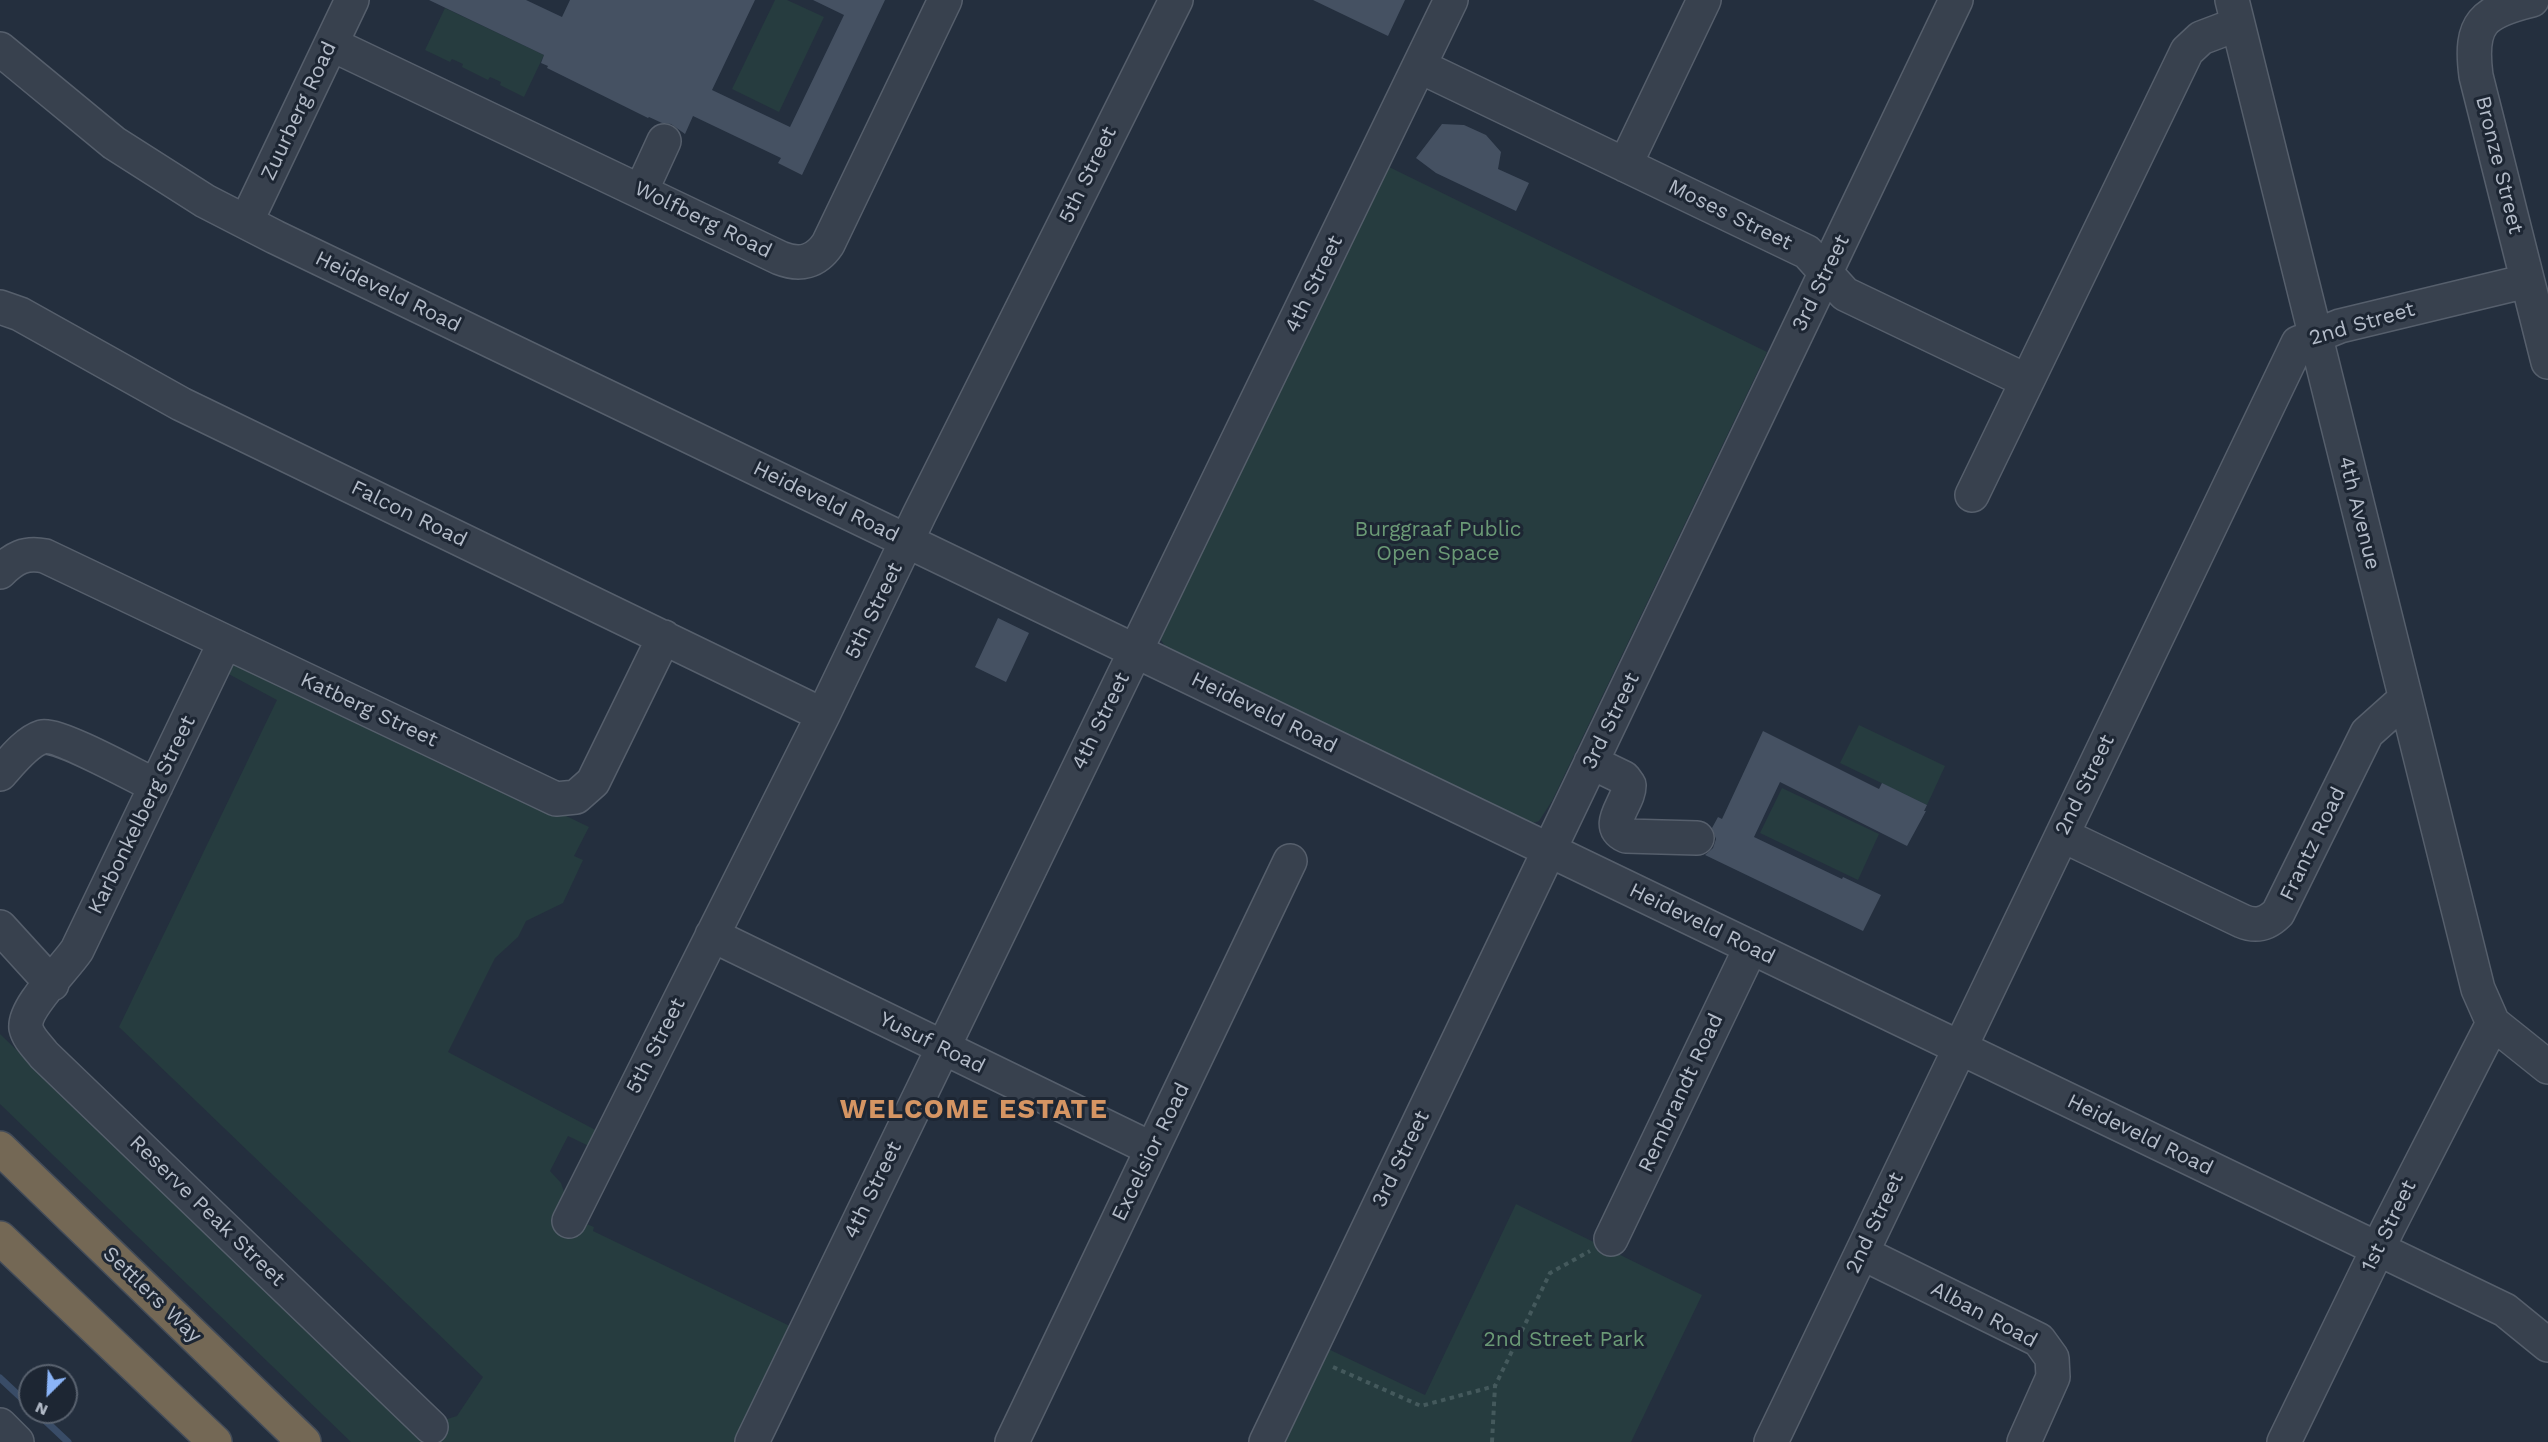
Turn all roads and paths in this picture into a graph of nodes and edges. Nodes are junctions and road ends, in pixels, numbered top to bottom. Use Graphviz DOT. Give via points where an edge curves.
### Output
graph roads {
  1 [pos="352,0"];
  2 [pos="945,0"];
  3 [pos="1176,0"];
  4 [pos="1451,0"];
  5 [pos="1704,0"];
  6 [pos="1956,0"];
  7 [pos="2532,0"];
  8 [pos="2235,12"];
  9 [pos="331,44"];
  10 [pos="0,49"];
  11 [pos="1419,66"];
  12 [pos="664,141"];
  13 [pos="1604,162"];
  14 [pos="641,190"];
  15 [pos="246,222"];
  16 [pos="1826,273"];
  17 [pos="2527,281"];
  18 [pos="0,307"];
  19 [pos="2315,336"];
  20 [pos="2548,362"];
  21 [pos="2027,381"];
  22 [pos="1972,495"];
  23 [pos="908,542"];
  24 [pos="0,572"];
  25 [pos="664,637"];
  26 [pos="225,642"];
  27 [pos="1135,651"];
  28 [pos="2405,699"];
  29 [pos="823,715"];
  30 [pos="1591,762"];
  31 [pos="0,774"];
  32 [pos="156,786"];
  33 [pos="2062,835"];
  34 [pos="1697,838"];
  35 [pos="1549,850"];
  36 [pos="1290,861"];
  37 [pos="0,927"];
  38 [pos="712,935"];
  39 [pos="1750,947"];
  40 [pos="52,984"];
  41 [pos="2493,1023"];
  42 [pos="942,1047"];
  43 [pos="1959,1047"];
  44 [pos="2548,1067"];
  45 [pos="0,1148"];
  46 [pos="1152,1149"];
  47 [pos="569,1221"];
  48 [pos="0,1238"];
  49 [pos="1611,1239"];
  50 [pos="2378,1249"];
  51 [pos="1862,1253"];
  52 [pos="2548,1345"];
  53 [pos="1307,1355"];
  54 [pos="1495,1386"];
  55 [pos="0,1425"];
  56 [pos="431,1427"];
  57 [pos="2294,1438"];
  58 [pos="17,1442"];
  59 [pos="215,1442"];
  60 [pos="304,1442"];
  61 [pos="752,1442"];
  62 [pos="1011,1442"];
  63 [pos="1266,1442"];
  64 [pos="1492,1442"];
  65 [pos="1771,1442"];
  66 [pos="2024,1442"];
  1 -- 9 [label="street, Zuurberg Road"];
  2 -- 14 [label="street, Wolfberg Road" via="828,244 817,257 789,262"];
  3 -- 23 [label="street, 5th Street"];
  4 -- 11 [label="street, 4th Street"];
  5 -- 13 [label="street"];
  6 -- 16 [label="street, 3rd Street"];
  7 -- 17 [label="street, Bronze Street" via="2494,11 2481,23 2473,52"];
  8 -- 19 [label="street, 4th Avenue"];
  8 -- 21 [label="street" via="2187,51"];
  9 -- 14 [label="street, Wolfberg Road"];
  9 -- 15 [label="street, Zuurberg Road"];
  10 -- 15 [label="street, Heideveld Road" via="114,143 205,201"];
  11 -- 13 [label="street, Moses Street"];
  11 -- 27 [label="street, 4th Street"];
  12 -- 14 [label="street"];
  13 -- 16 [label="street, Moses Street" via="1807,252"];
  15 -- 23 [label="street, Heideveld Road"];
  16 -- 21 [label="street, Moses Street" via="1845,294"];
  16 -- 30 [label="street, 3rd Street"];
  17 -- 19 [label="street, 2nd Street" via="2340,326"];
  17 -- 20 [label="street, Bronze Street"];
  18 -- 25 [label="street, Falcon Road" via="20,314 181,404"];
  19 -- 28 [label="street, 4th Avenue"];
  19 -- 33 [label="street, 2nd Street" via="2298,343"];
  21 -- 22 [label="street"];
  23 -- 27 [label="street, Heideveld Road"];
  23 -- 29 [label="street, 5th Street"];
  24 -- 26 [label="street, Katberg Street" via="26,554 45,556"];
  25 -- 26 [label="street, Katberg Street" via="593,782 585,791 566,800 556,799"];
  25 -- 29 [label="street, Falcon Road"];
  26 -- 32 [label="street, Karbonkelberg Street"];
  27 -- 35 [label="street, Heideveld Road"];
  27 -- 42 [label="street, 4th Street"];
  28 -- 33 [label="street, Frantz Road" via="2367,734 2278,914 2265,923 2242,921"];
  28 -- 41 [label="street, 4th Avenue" via="2478,989"];
  29 -- 38 [label="street, 5th Street"];
  30 -- 34 [label="street" via="1624,778 1629,785 1616,822 1621,834"];
  30 -- 35 [label="street, 3rd Street"];
  31 -- 32 [label="street" via="35,741 49,736"];
  32 -- 40 [label="street, Karbonkelberg Street" via="77,950"];
  33 -- 43 [label="street, 2nd Street"];
  35 -- 39 [label="street, Heideveld Road"];
  35 -- 53 [label="street, 3rd Street"];
  36 -- 46 [label="street, Excelsior Road"];
  37 -- 40 [label="street"];
  38 -- 42 [label="street, Yusuf Road"];
  38 -- 47 [label="street, 5th Street"];
  39 -- 43 [label="street, Heideveld Road"];
  39 -- 49 [label="street, Rembrandt Road"];
  40 -- 56 [label="street, Reserve Peak Street" via="26,1018 30,1038 44,1055"];
  41 -- 44 [label="street"];
  41 -- 50 [label="street, 1st Street"];
  42 -- 46 [label="street, Yusuf Road"];
  42 -- 61 [label="street, 4th Street"];
  43 -- 50 [label="street, Heideveld Road"];
  43 -- 51 [label="street, 2nd Street"];
  45 -- 60 [label="highway, Settlers Way"];
  46 -- 62 [label="street, Excelsior Road"];
  48 -- 59 [label="highway"];
  49 -- 54 [label="path" via="1550,1273"];
  50 -- 52 [label="street, Heideveld Road" via="2505,1310"];
  50 -- 57 [label="street, 1st Street"];
  51 -- 65 [label="street, 2nd Street"];
  51 -- 66 [label="street, Alban Road" via="2039,1340 2052,1358 2053,1377"];
  53 -- 54 [label="path" via="1421,1406"];
  53 -- 63 [label="street, 3rd Street"];
  54 -- 64 [label="path"];
  55 -- 58 [label="street"];
}
